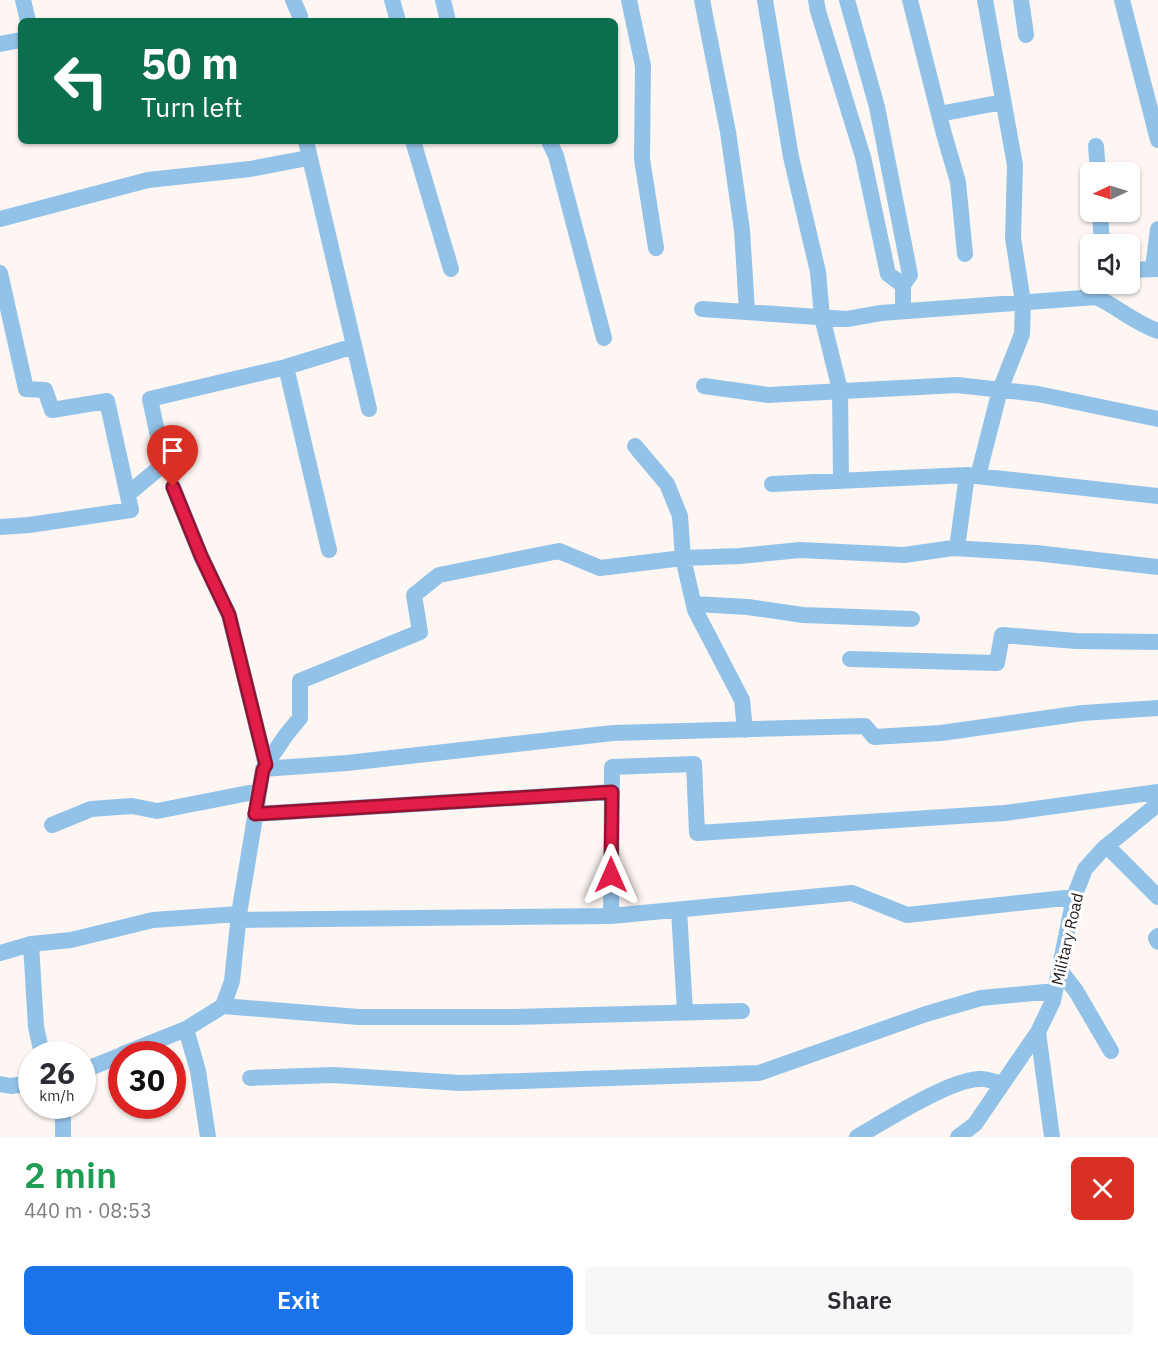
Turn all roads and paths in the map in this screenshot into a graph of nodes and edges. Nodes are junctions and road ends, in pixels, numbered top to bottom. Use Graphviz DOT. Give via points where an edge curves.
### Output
graph roads {
  1 [pos="23,0"];
  2 [pos="293,0"];
  3 [pos="392,0"];
  4 [pos="442,0"];
  5 [pos="629,0"];
  6 [pos="702,0"];
  7 [pos="765,0"];
  8 [pos="816,0"];
  9 [pos="847,0"];
  10 [pos="909,0"];
  11 [pos="985,0"];
  12 [pos="1021,0"];
  13 [pos="1122,0"];
  14 [pos="27,18"];
  15 [pos="300,18"];
  16 [pos="397,18"];
  17 [pos="447,18"];
  18 [pos="1026,34"];
  19 [pos="18,41"];
  20 [pos="0,44"];
  21 [pos="1003,102"];
  22 [pos="939,114"];
  23 [pos="1158,140"];
  24 [pos="306,144"];
  25 [pos="414,144"];
  26 [pos="550,144"];
  27 [pos="1096,146"];
  28 [pos="308,158"];
  29 [pos="1097,162"];
  30 [pos="0,219"];
  31 [pos="1158,229"];
  32 [pos="656,248"];
  33 [pos="966,254"];
  34 [pos="1155,268"];
  35 [pos="451,269"];
  36 [pos="1140,269"];
  37 [pos="0,273"];
  38 [pos="903,285"];
  39 [pos="1080,293"];
  40 [pos="1103,294"];
  41 [pos="1023,302"];
  42 [pos="702,309"];
  43 [pos="747,311"];
  44 [pos="903,311"];
  45 [pos="822,316"];
  46 [pos="1158,332"];
  47 [pos="604,338"];
  48 [pos="354,346"];
  49 [pos="286,367"];
  50 [pos="704,386"];
  51 [pos="840,390"];
  52 [pos="1000,390"];
  53 [pos="369,409"];
  54 [pos="1158,419"];
  55 [pos="635,446"];
  56 [pos="972,476"];
  57 [pos="841,481"];
  58 [pos="772,484"];
  59 [pos="173,487"];
  60 [pos="128,494"];
  61 [pos="1158,496"];
  62 [pos="0,527"];
  63 [pos="957,548"];
  64 [pos="329,550"];
  65 [pos="683,558"];
  66 [pos="1158,567"];
  67 [pos="694,604"];
  68 [pos="912,620"];
  69 [pos="1158,642"];
  70 [pos="850,659"];
  71 [pos="1158,708"];
  72 [pos="745,730"];
  73 [pos="265,767"];
  74 [pos="259,791"];
  75 [pos="612,792"];
  76 [pos="1158,792"];
  77 [pos="1158,804"];
  78 [pos="255,814"];
  79 [pos="52,825"];
  80 [pos="1107,846"];
  81 [pos="1074,897"];
  82 [pos="1158,897"];
  83 [pos="679,910"];
  84 [pos="611,916"];
  85 [pos="238,917"];
  86 [pos="1158,936"];
  87 [pos="1158,942"];
  88 [pos="31,944"];
  89 [pos="0,953"];
  90 [pos="1059,969"];
  91 [pos="1055,991"];
  92 [pos="223,1006"];
  93 [pos="742,1011"];
  94 [pos="685,1012"];
  95 [pos="186,1029"];
  96 [pos="1038,1032"];
  97 [pos="39,1041"];
  98 [pos="156,1041"];
  99 [pos="1111,1052"];
  100 [pos="250,1078"];
  101 [pos="0,1084"];
  102 [pos="1002,1084"];
  103 [pos="18,1085"];
  104 [pos="63,1119"];
  105 [pos="63,1137"];
  106 [pos="208,1137"];
  107 [pos="857,1137"];
  108 [pos="958,1137"];
  109 [pos="1052,1137"];
  1 -- 14 [label="street"];
  2 -- 15 [label="street"];
  3 -- 16 [label="street"];
  4 -- 17 [label="street"];
  5 -- 32 [label="street" via="643,66 642,159"];
  6 -- 43 [label="street" via="728,132 742,230"];
  7 -- 45 [label="street" via="791,157 818,272"];
  8 -- 38 [label="street" via="863,157 888,274"];
  9 -- 38 [label="street" via="877,107 910,275"];
  10 -- 22 [label="street"];
  11 -- 21 [label="street"];
  12 -- 18 [label="street"];
  13 -- 23 [label="street"];
  19 -- 20 [label="street"];
  21 -- 22 [label="street"];
  21 -- 41 [label="street" via="1015,165 1013,238"];
  22 -- 33 [label="street" via="958,182"];
  24 -- 28 [label="street"];
  25 -- 35 [label="street"];
  26 -- 47 [label="street"];
  27 -- 29 [label="street"];
  28 -- 30 [label="street" via="148,180"];
  28 -- 48 [label="street"];
  31 -- 34 [label="street"];
  34 -- 36 [label="street"];
  37 -- 60 [label="street" via="26,389 45,390 52,410 107,401"];
  38 -- 44 [label="street"];
  39 -- 41 [label="street"];
  40 -- 46 [label="street" via="1109,303 1142,326"];
  41 -- 44 [label="street"];
  41 -- 52 [label="street" via="1022,334"];
  42 -- 43 [label="street"];
  43 -- 45 [label="street"];
  44 -- 45 [label="street" via="847,319"];
  45 -- 51 [label="street"];
  48 -- 49 [label="street"];
  48 -- 53 [label="street"];
  49 -- 60 [label="street" via="150,399 164,464"];
  49 -- 64 [label="street"];
  50 -- 51 [label="street" via="768,395"];
  51 -- 52 [label="street" via="957,385"];
  51 -- 57 [label="street"];
  52 -- 54 [label="street"];
  52 -- 56 [label="street"];
  55 -- 65 [label="street" via="667,484 680,516"];
  56 -- 57 [label="street"];
  56 -- 61 [label="street"];
  56 -- 63 [label="street"];
  57 -- 58 [label="street"];
  59 -- 73 [label="street" via="229,615"];
  60 -- 62 [label="street" via="131,510"];
  63 -- 65 [label="street" via="904,555 800,550"];
  63 -- 66 [label="street"];
  65 -- 67 [label="street"];
  65 -- 73 [label="street" via="600,568 559,551 440,574 414,595 420,632 300,681 300,718"];
  67 -- 68 [label="street"];
  67 -- 72 [label="street" via="742,700"];
  69 -- 70 [label="street" via="1002,635 997,663"];
  71 -- 72 [label="street" via="874,737 865,726"];
  72 -- 73 [label="street" via="613,733 347,763"];
  73 -- 74 [label="street"];
  74 -- 78 [label="street"];
  74 -- 79 [label="street" via="157,811 132,806 91,809"];
  75 -- 76 [label="street" via="612,767 694,764 697,833 1005,813"];
  75 -- 78 [label="street"];
  75 -- 84 [label="street"];
  77 -- 80 [label="street, Military Road"];
  78 -- 85 [label="street"];
  80 -- 81 [label="street, Military Road" via="1085,869"];
  80 -- 82 [label="street"];
  81 -- 83 [label="street" via="907,915 852,893"];
  81 -- 90 [label="street, Military Road"];
  83 -- 84 [label="street"];
  83 -- 94 [label="street"];
  84 -- 85 [label="street"];
  85 -- 88 [label="street" via="153,920 71,940"];
  85 -- 92 [label="street" via="232,981"];
  86 -- 87 [label="street"];
  88 -- 89 [label="street"];
  88 -- 97 [label="street"];
  90 -- 91 [label="street, Military Road"];
  90 -- 99 [label="street"];
  91 -- 96 [label="street, Military Road"];
  91 -- 100 [label="street" via="981,998 759,1073 461,1083 333,1075"];
  92 -- 94 [label="street" via="359,1017"];
  92 -- 95 [label="street"];
  93 -- 94 [label="street"];
  95 -- 98 [label="street"];
  95 -- 106 [label="street" via="198,1071"];
  96 -- 102 [label="street, Military Road"];
  96 -- 109 [label="street"];
  101 -- 103 [label="street"];
  102 -- 107 [label="street" via="981,1078 963,1082"];
  102 -- 108 [label="street, Military Road" via="975,1124"];
  104 -- 105 [label="street"];
}
